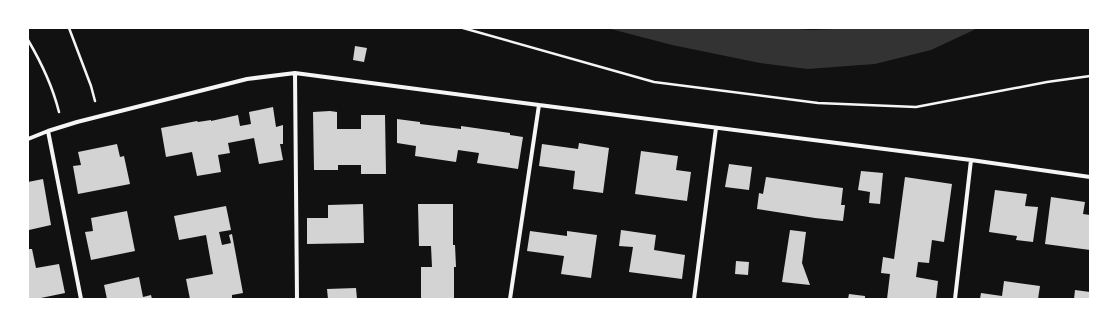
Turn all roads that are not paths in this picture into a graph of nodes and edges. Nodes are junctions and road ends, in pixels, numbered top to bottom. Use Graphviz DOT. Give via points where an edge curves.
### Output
graph roads {
  1 [pos="295,73"];
  2 [pos="539,105"];
  3 [pos="716,128"];
  4 [pos="48,131"];
  5 [pos="28,139"];
  6 [pos="971,160"];
  7 [pos="1090,177"];
  8 [pos="81,299"];
  9 [pos="297,299"];
  10 [pos="510,299"];
  11 [pos="694,299"];
  12 [pos="955,299"];
  1 -- 2 [label="street"];
  1 -- 4 [label="street" via="247,79"];
  1 -- 9 [label="street"];
  2 -- 3 [label="street"];
  2 -- 10 [label="street"];
  3 -- 6 [label="street"];
  3 -- 11 [label="street"];
  4 -- 5 [label="street"];
  4 -- 8 [label="street"];
  6 -- 7 [label="street"];
  6 -- 12 [label="street"];
}
